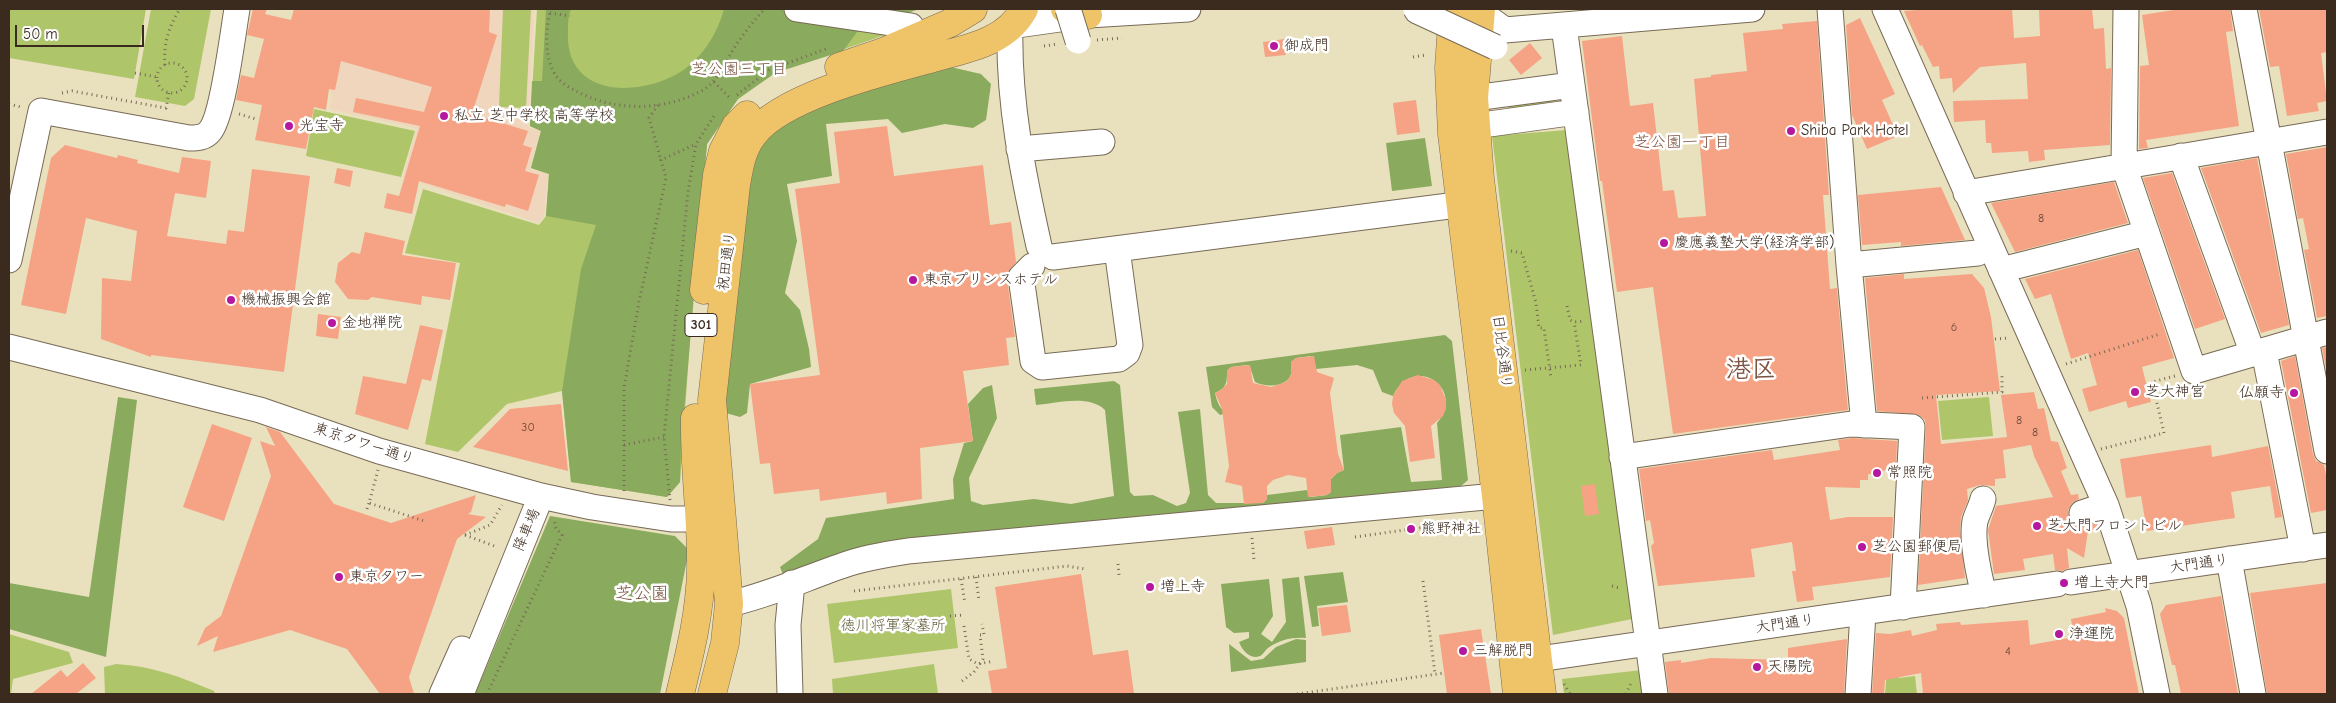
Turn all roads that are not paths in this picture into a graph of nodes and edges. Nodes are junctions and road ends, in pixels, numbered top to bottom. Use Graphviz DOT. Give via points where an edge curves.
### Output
graph roads {
  1 [pos="237,9"];
  2 [pos="797,9"];
  3 [pos="973,9"];
  4 [pos="1188,9"];
  5 [pos="1416,9"];
  6 [pos="1453,9"];
  7 [pos="1752,9"];
  8 [pos="1830,9"];
  9 [pos="1885,9"];
  10 [pos="2126,9"];
  11 [pos="2244,9"];
  12 [pos="1480,10"];
  13 [pos="1074,11"];
  14 [pos="1015,15"];
  15 [pos="1564,26"];
  16 [pos="916,36"];
  17 [pos="1078,41"];
  18 [pos="1495,47"];
  19 [pos="883,52"];
  20 [pos="1572,85"];
  21 [pos="1474,98"];
  22 [pos="1576,112"];
  23 [pos="1476,126"];
  24 [pos="2327,132"];
  25 [pos="2270,141"];
  26 [pos="1102,142"];
  27 [pos="1019,149"];
  28 [pos="2181,156"];
  29 [pos="2124,166"];
  30 [pos="1966,193"];
  31 [pos="1471,203"];
  32 [pos="2147,232"];
  33 [pos="1117,250"];
  34 [pos="1978,253"];
  35 [pos="1041,256"];
  36 [pos="9,260"];
  37 [pos="1849,265"];
  38 [pos="2001,270"];
  39 [pos="2317,335"];
  40 [pos="9,347"];
  41 [pos="2258,352"];
  42 [pos="1864,425"];
  43 [pos="2327,451"];
  44 [pos="1622,457"];
  45 [pos="541,496"];
  46 [pos="1496,496"];
  47 [pos="1983,499"];
  48 [pos="2106,504"];
  49 [pos="2082,513"];
  50 [pos="711,519"];
  51 [pos="2327,545"];
  52 [pos="2303,549"];
  53 [pos="2229,560"];
  54 [pos="2130,574"];
  55 [pos="792,584"];
  56 [pos="1984,595"];
  57 [pos="729,604"];
  58 [pos="1902,607"];
  59 [pos="1863,613"];
  60 [pos="484,636"];
  61 [pos="1649,644"];
  62 [pos="1525,661"];
  63 [pos="1552,687"];
  64 [pos="442,694"];
  65 [pos="461,694"];
  66 [pos="680,694"];
  67 [pos="712,694"];
  68 [pos="790,694"];
  69 [pos="1517,694"];
  70 [pos="1656,694"];
  71 [pos="1858,694"];
  72 [pos="2157,694"];
  73 [pos="2253,694"];
  1 -- 36 [label="street" via="222,95 206,136 189,138 41,111"];
  2 -- 16 [label="street" via="911,26"];
  3 -- 16 [label="main road, 祝田通り / 301" via="960,19"];
  4 -- 13 [label="street"];
  5 -- 18 [label="street, bridge"];
  6 -- 31 [label="main road, 日比谷通り" via="1449,68 1452,134"];
  7 -- 15 [label="street"];
  8 -- 37 [label="street"];
  9 -- 30 [label="street"];
  10 -- 29 [label="street"];
  11 -- 25 [label="street"];
  12 -- 15 [label="street" via="1505,30"];
  12 -- 21 [label="main road, 日比谷通り"];
  13 -- 14 [label="street"];
  13 -- 17 [label="street, bridge"];
  14 -- 19 [label="main road"];
  14 -- 27 [label="street" via="1009,57"];
  14 -- 50 [label="main road, 祝田通り / 301" via="1000,36 985,43 890,70 785,107 763,123 746,146 736,185 712,400 718,483"];
  15 -- 20 [label="street"];
  16 -- 19 [label="main road, 祝田通り / 301"];
  19 -- 50 [label="main road, 祝田通り / 301" via="776,92 736,126 723,151 715,192 696,376 695,424"];
  20 -- 21 [label="street"];
  20 -- 22 [label="street"];
  21 -- 23 [label="main road, 日比谷通り"];
  22 -- 23 [label="street"];
  22 -- 44 [label="street"];
  23 -- 31 [label="main road, 日比谷通り"];
  24 -- 25 [label="street"];
  25 -- 28 [label="street"];
  25 -- 39 [label="street"];
  26 -- 27 [label="street"];
  27 -- 35 [label="street"];
  28 -- 29 [label="street"];
  28 -- 41 [label="street"];
  29 -- 30 [label="street"];
  29 -- 32 [label="street"];
  30 -- 38 [label="street"];
  31 -- 33 [label="street"];
  31 -- 46 [label="main road, 日比谷通り"];
  31 -- 62 [label="main road, 日比谷通り"];
  32 -- 38 [label="street"];
  32 -- 41 [label="street" via="2194,371"];
  33 -- 35 [label="street"];
  33 -- 35 [label="street" via="1130,345 1127,353 1119,359 1042,368 1033,361 1021,277"];
  34 -- 37 [label="street"];
  37 -- 42 [label="street"];
  38 -- 48 [label="street" via="2032,369"];
  39 -- 41 [label="street"];
  39 -- 43 [label="street"];
  40 -- 45 [label="street, 東京タワー通り" via="260,410 379,451"];
  41 -- 52 [label="street"];
  42 -- 44 [label="street" via="1850,424"];
  42 -- 58 [label="street" via="1912,428"];
  44 -- 61 [label="street"];
  45 -- 50 [label="street, 東京タワー通り" via="671,519"];
  45 -- 60 [label="street, 降車場" via="505,556 498,599"];
  46 -- 55 [label="street" via="952,546 874,556"];
  46 -- 62 [label="main road, 日比谷通り"];
  47 -- 56 [label="street" via="1974,531"];
  48 -- 49 [label="street"];
  48 -- 54 [label="street"];
  50 -- 57 [label="main road, 祝田通り / 301"];
  50 -- 66 [label="main road, 祝田通り / 301" via="693,642"];
  51 -- 52 [label="street, 大門通り"];
  52 -- 53 [label="street, 大門通り"];
  53 -- 54 [label="street, 大門通り"];
  53 -- 73 [label="street"];
  54 -- 56 [label="street, 大門通り"];
  54 -- 72 [label="street"];
  55 -- 57 [label="street" via="755,599"];
  55 -- 68 [label="street" via="788,625"];
  56 -- 58 [label="street, 大門通り"];
  57 -- 67 [label="main road, 祝田通り / 301" via="725,643"];
  58 -- 59 [label="street, 大門通り"];
  59 -- 61 [label="street, 大門通り"];
  59 -- 71 [label="street"];
  60 -- 64 [label="street" via="464,644"];
  60 -- 65 [label="street, 降車場"];
  61 -- 62 [label="street, 大門通り"];
  61 -- 70 [label="street"];
  62 -- 63 [label="main road, 日比谷通り"];
  62 -- 69 [label="main road, 日比谷通り"];
}
